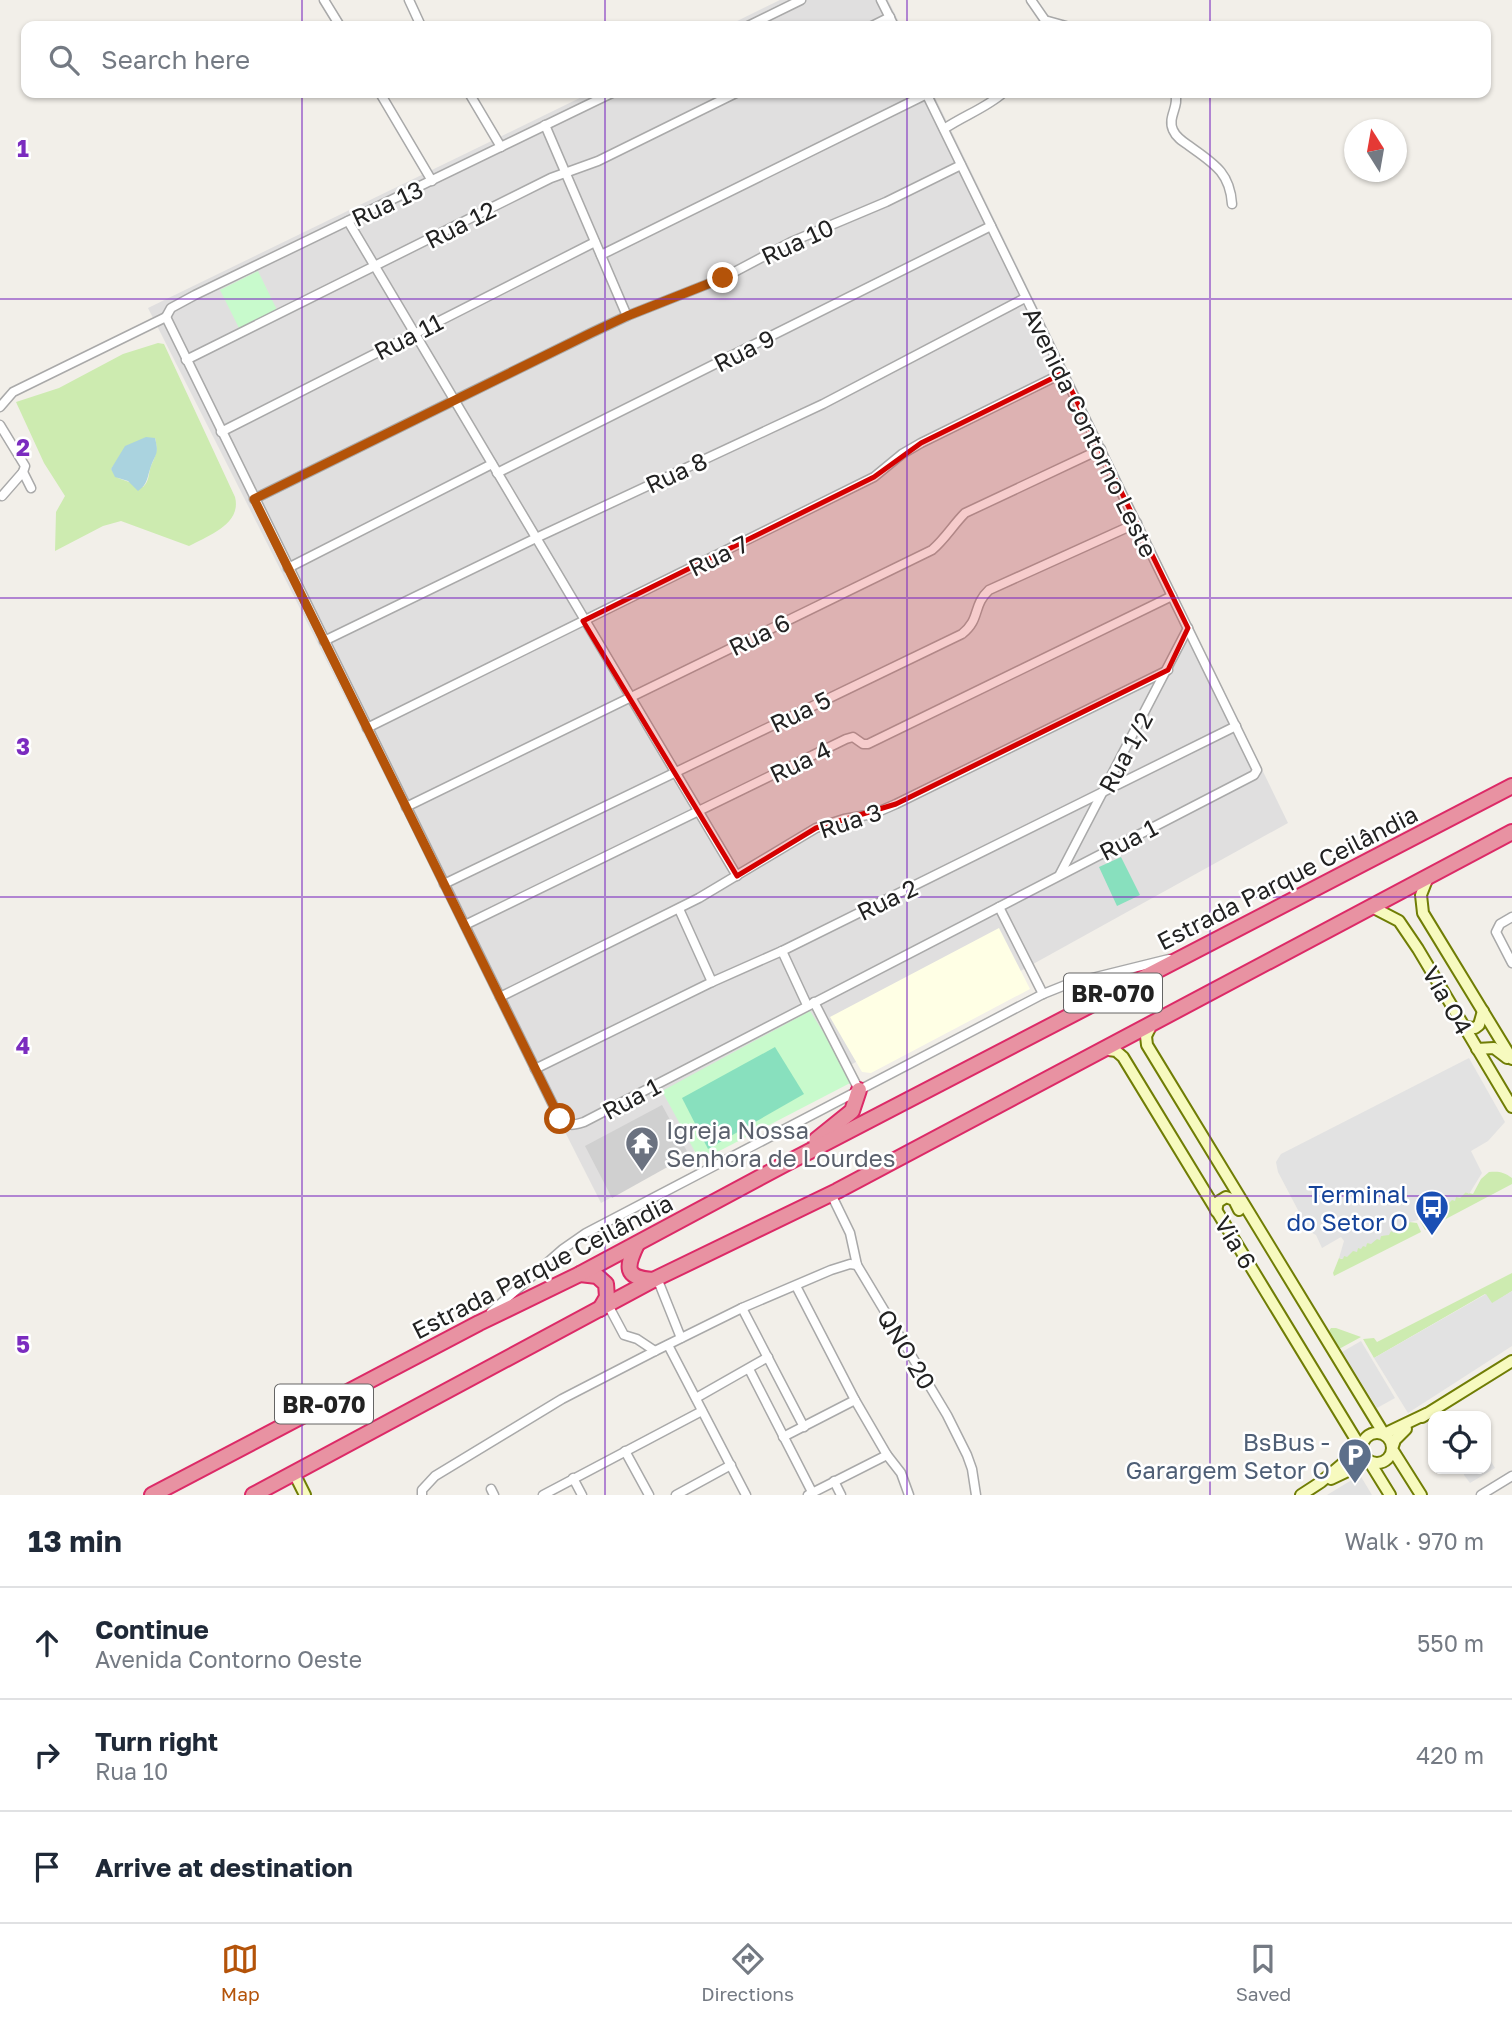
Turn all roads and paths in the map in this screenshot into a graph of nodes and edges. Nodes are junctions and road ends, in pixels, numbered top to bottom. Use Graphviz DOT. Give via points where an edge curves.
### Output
graph roads {
  1 [pos="324,0"];
  2 [pos="409,0"];
  3 [pos="801,0"];
  4 [pos="881,0"];
  5 [pos="1031,0"];
  6 [pos="890,17"];
  7 [pos="337,21"];
  8 [pos="419,21"];
  9 [pos="758,21"];
  10 [pos="882,21"];
  11 [pos="892,21"];
  12 [pos="1046,21"];
  13 [pos="383,98"];
  14 [pos="472,98"];
  15 [pos="602,98"];
  16 [pos="726,98"];
  17 [pos="919,98"];
  18 [pos="929,98"];
  19 [pos="998,98"];
  20 [pos="1177,98"];
  21 [pos="545,125"];
  22 [pos="944,129"];
  23 [pos="501,147"];
  24 [pos="961,165"];
  25 [pos="567,172"];
  26 [pos="432,181"];
  27 [pos="1232,204"];
  28 [pos="348,221"];
  29 [pos="991,226"];
  30 [pos="595,242"];
  31 [pos="601,255"];
  32 [pos="374,267"];
  33 [pos="1025,298"];
  34 [pos="627,316"];
  35 [pos="166,317"];
  36 [pos="414,333"];
  37 [pos="186,360"];
  38 [pos="1063,373"];
  39 [pos="1,391"];
  40 [pos="13,392"];
  41 [pos="454,401"];
  42 [pos="0,407"];
  43 [pos="0,425"];
  44 [pos="221,432"];
  45 [pos="1101,449"];
  46 [pos="492,464"];
  47 [pos="23,471"];
  48 [pos="497,473"];
  49 [pos="32,488"];
  50 [pos="2,496"];
  51 [pos="254,499"];
  52 [pos="1138,523"];
  53 [pos="536,538"];
  54 [pos="288,568"];
  55 [pos="1172,596"];
  56 [pos="583,621"];
  57 [pos="1188,628"];
  58 [pos="324,641"];
  59 [pos="1168,670"];
  60 [pos="630,697"];
  61 [pos="1237,726"];
  62 [pos="367,728"];
  63 [pos="1257,770"];
  64 [pos="675,771"];
  65 [pos="1512,786"];
  66 [pos="1104,792"];
  67 [pos="407,807"];
  68 [pos="699,810"];
  69 [pos="1512,832"];
  70 [pos="1060,874"];
  71 [pos="737,876"];
  72 [pos="1428,877"];
  73 [pos="444,884"];
  74 [pos="999,907"];
  75 [pos="1372,907"];
  76 [pos="678,909"];
  77 [pos="1512,917"];
  78 [pos="465,925"];
  79 [pos="782,951"];
  80 [pos="1186,955"];
  81 [pos="1512,963"];
  82 [pos="712,982"];
  83 [pos="1043,994"];
  84 [pos="500,997"];
  85 [pos="810,1004"];
  86 [pos="1483,1011"];
  87 [pos="1153,1023"];
  88 [pos="1463,1027"];
  89 [pos="1102,1049"];
  90 [pos="1477,1049"];
  91 [pos="1512,1061"];
  92 [pos="535,1069"];
  93 [pos="859,1090"];
  94 [pos="1512,1107"];
  95 [pos="785,1164"];
  96 [pos="831,1194"];
  97 [pos="1216,1211"];
  98 [pos="637,1244"];
  99 [pos="857,1265"];
  100 [pos="580,1274"];
  101 [pos="1286,1274"];
  102 [pos="655,1279"];
  103 [pos="796,1286"];
  104 [pos="603,1308"];
  105 [pos="742,1308"];
  106 [pos="479,1323"];
  107 [pos="681,1339"];
  108 [pos="668,1345"];
  109 [pos="655,1352"];
  110 [pos="768,1357"];
  111 [pos="1512,1361"];
  112 [pos="748,1369"];
  113 [pos="696,1398"];
  114 [pos="855,1401"];
  115 [pos="702,1411"];
  116 [pos="1426,1414"];
  117 [pos="804,1427"];
  118 [pos="1384,1434"];
  119 [pos="783,1437"];
  120 [pos="1361,1448"];
  121 [pos="1392,1449"];
  122 [pos="625,1451"];
  123 [pos="887,1455"];
  124 [pos="1369,1461"];
  125 [pos="732,1465"];
  126 [pos="294,1473"];
  127 [pos="1512,1476"];
  128 [pos="573,1478"];
  129 [pos="834,1481"];
  130 [pos="1321,1482"];
  131 [pos="810,1494"];
  132 [pos="152,1495"];
  133 [pos="254,1495"];
  134 [pos="304,1495"];
  135 [pos="422,1495"];
  136 [pos="543,1495"];
  137 [pos="582,1495"];
  138 [pos="649,1495"];
  139 [pos="676,1495"];
  140 [pos="746,1495"];
  141 [pos="841,1495"];
  142 [pos="909,1495"];
  143 [pos="976,1495"];
  144 [pos="1301,1495"];
  145 [pos="1390,1495"];
  146 [pos="1421,1495"];
  147 [pos="1481,1495"];
  1 -- 7 [label="street"];
  2 -- 8 [label="street"];
  3 -- 9 [label="street"];
  4 -- 6 [label="street"];
  5 -- 12 [label="street"];
  6 -- 10 [label="street"];
  6 -- 11 [label="street"];
  13 -- 26 [label="street"];
  14 -- 23 [label="street"];
  15 -- 21 [label="street, Rua 13"];
  16 -- 25 [label="street, Rua 12"];
  17 -- 31 [label="street"];
  18 -- 22 [label="street, Avenida Contorno Leste"];
  19 -- 22 [label="street"];
  20 -- 27 [label="street" via="1172,130 1219,167 1231,188"];
  21 -- 23 [label="street, Rua 13"];
  21 -- 25 [label="street"];
  22 -- 24 [label="street, Avenida Contorno Leste"];
  23 -- 26 [label="street, Rua 13"];
  24 -- 29 [label="street, Avenida Contorno Leste"];
  24 -- 34 [label="street, Rua 10" via="723,278"];
  25 -- 30 [label="street"];
  25 -- 32 [label="street, Rua 12"];
  26 -- 28 [label="street, Rua 13"];
  28 -- 32 [label="street"];
  28 -- 35 [label="street, Rua 13" via="171,308"];
  29 -- 33 [label="street, Avenida Contorno Leste"];
  29 -- 48 [label="street, Rua 9"];
  30 -- 31 [label="street"];
  30 -- 36 [label="street, Rua 11"];
  31 -- 34 [label="street"];
  32 -- 36 [label="street"];
  32 -- 37 [label="street, Rua 12"];
  33 -- 38 [label="street, Avenida Contorno Leste"];
  33 -- 53 [label="street, Rua 8" via="823,404"];
  34 -- 41 [label="street, Rua 10"];
  35 -- 37 [label="street"];
  35 -- 40 [label="street, Rua 13"];
  36 -- 41 [label="street"];
  36 -- 44 [label="street, Rua 11"];
  37 -- 44 [label="street"];
  38 -- 45 [label="street, Avenida Contorno Leste"];
  38 -- 56 [label="street, Rua 7" via="921,443 874,477"];
  39 -- 40 [label="street"];
  40 -- 42 [label="street"];
  41 -- 46 [label="street"];
  41 -- 51 [label="street, Rua 10"];
  43 -- 47 [label="street" via="25,466"];
  44 -- 51 [label="street"];
  45 -- 52 [label="street, Avenida Contorno Leste"];
  45 -- 60 [label="street, Rua 6" via="965,513 932,550"];
  46 -- 48 [label="street"];
  46 -- 54 [label="street"];
  47 -- 49 [label="street"];
  47 -- 50 [label="street"];
  48 -- 53 [label="street"];
  51 -- 54 [label="street"];
  52 -- 55 [label="street, Avenida Contorno Leste"];
  52 -- 64 [label="street, Rua 5" via="989,590 981,598 972,626 962,634"];
  53 -- 56 [label="street"];
  53 -- 58 [label="street, Rua 8"];
  54 -- 58 [label="street"];
  55 -- 57 [label="street, Avenida Contorno Leste"];
  55 -- 68 [label="street, Rua 4" via="868,744 853,737 846,739"];
  56 -- 60 [label="street"];
  56 -- 62 [label="street, Rua 7"];
  57 -- 59 [label="street, Rua 1/2"];
  57 -- 61 [label="street, Avenida Contorno Leste"];
  58 -- 62 [label="street"];
  59 -- 66 [label="street, Rua 1/2"];
  59 -- 71 [label="street, Rua 3" via="896,804 816,828"];
  60 -- 64 [label="street"];
  60 -- 67 [label="street, Rua 6"];
  61 -- 63 [label="street, Avenida Contorno Leste"];
  61 -- 66 [label="street, Rua 2"];
  62 -- 67 [label="street"];
  63 -- 70 [label="street, Rua 1"];
  64 -- 68 [label="street"];
  64 -- 73 [label="street, Rua 5"];
  65 -- 80 [label="highway, Estrada Parque Ceilândia / BR-070"];
  66 -- 70 [label="street, Rua 1/2"];
  66 -- 79 [label="street, Rua 2"];
  67 -- 73 [label="street"];
  68 -- 71 [label="street"];
  68 -- 78 [label="street, Rua 4"];
  69 -- 72 [label="highway, BR-070"];
  70 -- 74 [label="street, Rua 1"];
  71 -- 76 [label="street, Rua 3"];
  72 -- 75 [label="highway, BR-070"];
  72 -- 86 [label="main road, Via O4" via="1421,895 1423,913"];
  73 -- 78 [label="street"];
  74 -- 83 [label="street"];
  74 -- 85 [label="street, Rua 1"];
  75 -- 87 [label="highway, BR-070"];
  75 -- 88 [label="main road, Via O4" via="1399,921"];
  76 -- 82 [label="street"];
  76 -- 84 [label="street, Rua 3"];
  77 -- 81 [label="street" via="1496,929"];
  78 -- 84 [label="street"];
  79 -- 82 [label="street, Rua 2"];
  79 -- 85 [label="street"];
  80 -- 83 [label="street"];
  80 -- 95 [label="highway, Estrada Parque Ceilândia / BR-070"];
  82 -- 92 [label="street, Rua 2"];
  83 -- 93 [label="street"];
  84 -- 92 [label="street"];
  85 -- 92 [label="street, Rua 1" via="572,1125 560,1119"];
  85 -- 93 [label="street"];
  86 -- 88 [label="main road" via="1479,1025"];
  86 -- 91 [label="main road, Via O4"];
  87 -- 89 [label="highway, BR-070"];
  87 -- 101 [label="main road, Via 6" via="1147,1045"];
  88 -- 90 [label="main road, Via O4"];
  89 -- 96 [label="highway, BR-070"];
  89 -- 97 [label="main road, Via 6" via="1123,1057"];
  90 -- 91 [label="main road" via="1494,1048"];
  90 -- 94 [label="main road, Via O4"];
  93 -- 95 [label="highway" via="852,1111"];
  93 -- 106 [label="street" via="586,1233"];
  95 -- 98 [label="highway, Estrada Parque Ceilândia / BR-070"];
  96 -- 99 [label="street, QNO 20" via="850,1233"];
  96 -- 102 [label="highway, BR-070"];
  97 -- 101 [label="main road" via="1220,1200 1234,1200 1266,1253"];
  97 -- 120 [label="main road, Via 6"];
  98 -- 100 [label="highway, Estrada Parque Ceilândia / BR-070"];
  98 -- 102 [label="highway" via="629,1270 639,1279"];
  99 -- 103 [label="street" via="831,1270"];
  99 -- 143 [label="street, QNO 20" via="947,1415 972,1469"];
  100 -- 104 [label="highway" via="597,1276 607,1284"];
  100 -- 106 [label="highway, Estrada Parque Ceilândia / BR-070"];
  101 -- 118 [label="main road, Via 6"];
  102 -- 104 [label="highway, BR-070"];
  102 -- 107 [label="street"];
  103 -- 105 [label="street"];
  103 -- 114 [label="street"];
  104 -- 109 [label="street" via="624,1335"];
  104 -- 126 [label="highway, BR-070"];
  105 -- 107 [label="street"];
  105 -- 110 [label="street"];
  106 -- 132 [label="highway, Estrada Parque Ceilândia / BR-070"];
  107 -- 108 [label="street"];
  108 -- 109 [label="street"];
  108 -- 113 [label="street"];
  109 -- 135 [label="street" via="562,1399 435,1476"];
  110 -- 112 [label="street"];
  110 -- 117 [label="street"];
  111 -- 116 [label="main road"];
  112 -- 113 [label="street"];
  112 -- 119 [label="street"];
  113 -- 115 [label="street"];
  114 -- 117 [label="street"];
  114 -- 123 [label="street"];
  115 -- 122 [label="street"];
  115 -- 125 [label="street"];
  116 -- 118 [label="main road"];
  116 -- 121 [label="main road" via="1401,1432"];
  117 -- 119 [label="street"];
  118 -- 120 [label="main road" via="1369,1435"];
  118 -- 121 [label="main road"];
  119 -- 131 [label="street"];
  120 -- 124 [label="main road"];
  120 -- 130 [label="main road"];
  121 -- 124 [label="main road" via="1384,1462"];
  121 -- 146 [label="main road"];
  122 -- 128 [label="street"];
  122 -- 138 [label="street"];
  123 -- 129 [label="street"];
  123 -- 142 [label="street" via="901,1473"];
  124 -- 130 [label="main road"];
  124 -- 145 [label="main road"];
  125 -- 139 [label="street"];
  125 -- 140 [label="street"];
  126 -- 133 [label="highway, BR-070"];
  126 -- 134 [label="main road"];
  127 -- 147 [label="street"];
  128 -- 136 [label="street"];
  128 -- 137 [label="street"];
  129 -- 131 [label="street"];
  129 -- 141 [label="street"];
  130 -- 144 [label="main road"];
}
